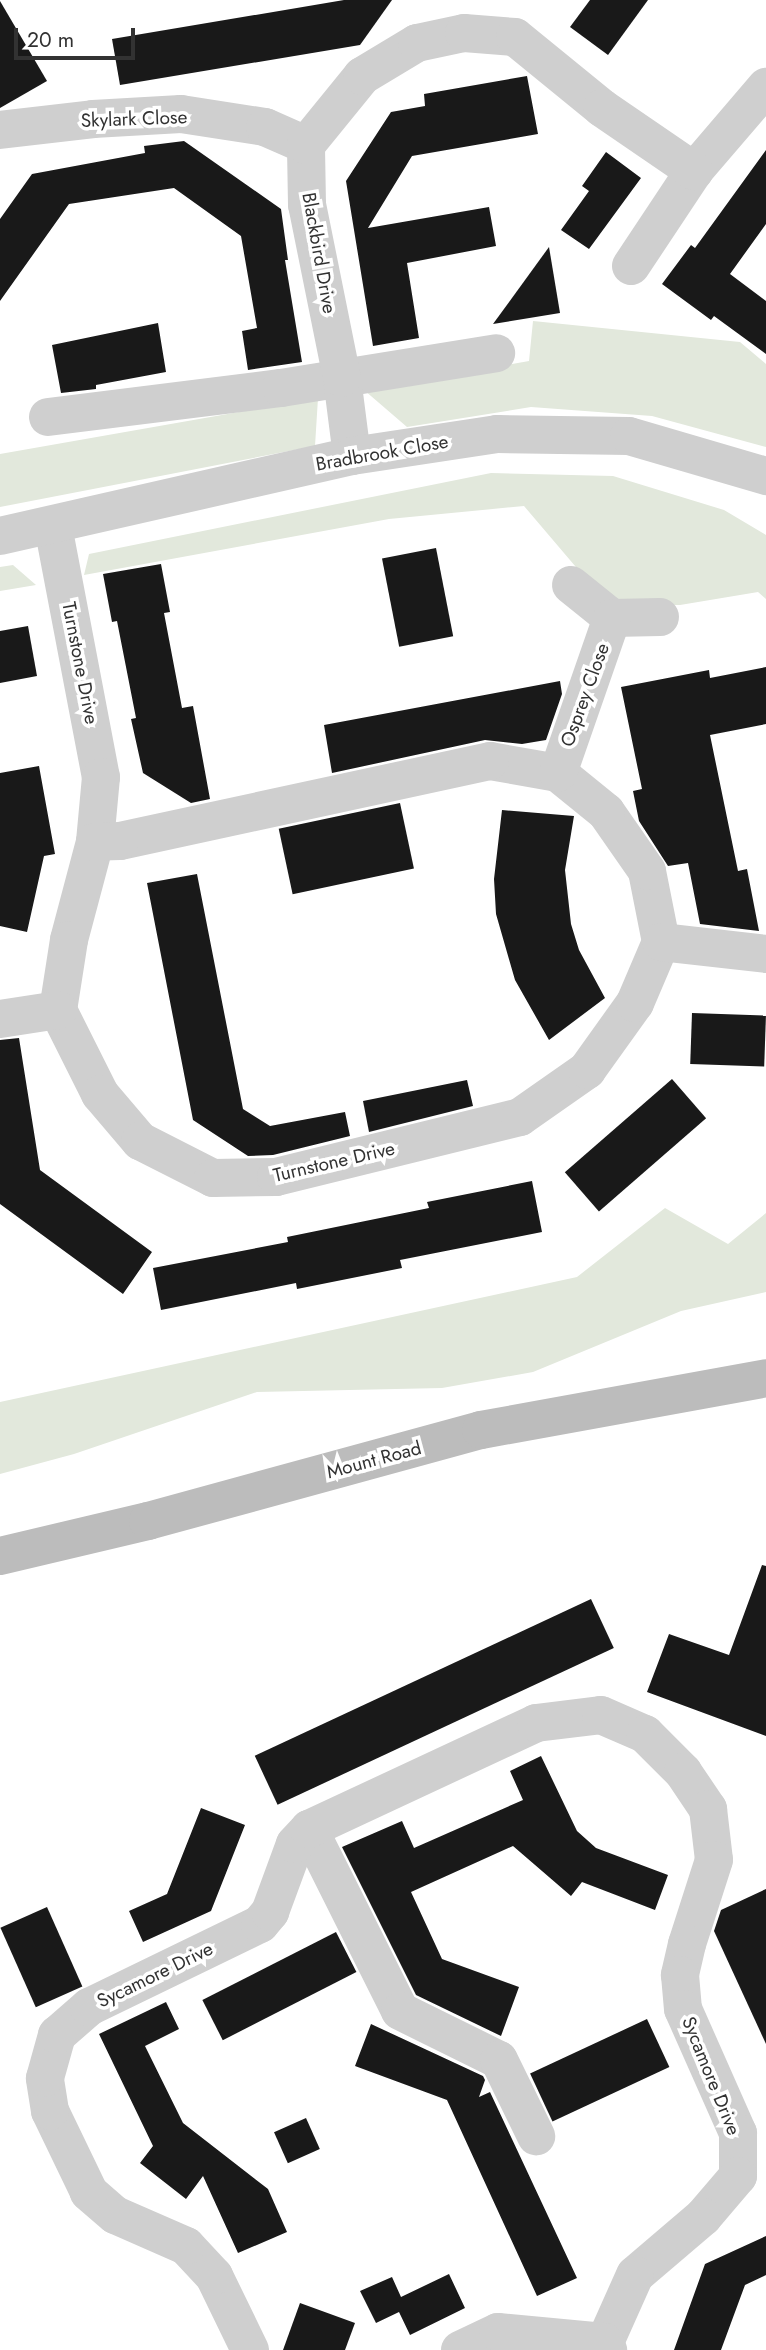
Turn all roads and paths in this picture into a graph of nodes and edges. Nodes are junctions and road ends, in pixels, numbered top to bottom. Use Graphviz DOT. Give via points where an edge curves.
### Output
graph roads {
  1 [pos="766,87"];
  2 [pos="0,130"];
  3 [pos="306,145"];
  4 [pos="694,171"];
  5 [pos="631,266"];
  6 [pos="496,353"];
  7 [pos="342,378"];
  8 [pos="48,417"];
  9 [pos="352,456"];
  10 [pos="766,476"];
  11 [pos="53,526"];
  12 [pos="0,536"];
  13 [pos="571,585"];
  14 [pos="612,618"];
  15 [pos="660,618"];
  16 [pos="558,773"];
  17 [pos="95,842"];
  18 [pos="661,942"];
  19 [pos="766,954"];
  20 [pos="58,1010"];
  21 [pos="0,1018"];
  22 [pos="761,1377"];
  23 [pos="0,1556"];
  24 [pos="309,1829"];
  25 [pos="536,2136"];
  26 [pos="607,2346"];
  27 [pos="250,2350"];
  28 [pos="460,2350"];
  1 -- 4 [label="street"];
  2 -- 3 [label="street, Skylark Close" via="181,114 265,127"];
  3 -- 4 [label="street" via="362,76 417,43 464,33 515,37 601,108"];
  3 -- 7 [label="street, Blackbird Drive" via="307,205"];
  4 -- 5 [label="street"];
  6 -- 7 [label="street"];
  7 -- 8 [label="street"];
  7 -- 9 [label="street, Blackbird Drive"];
  9 -- 10 [label="street, Bradbrook Close" via="497,434 629,436"];
  9 -- 11 [label="street, Bradbrook Close"];
  11 -- 12 [label="street, Bradbrook Close"];
  11 -- 17 [label="street, Turnstone Drive" via="101,777"];
  13 -- 14 [label="street, Osprey Close"];
  14 -- 15 [label="street, Osprey Close"];
  14 -- 16 [label="street, Osprey Close"];
  16 -- 17 [label="street" via="490,761 120,841"];
  16 -- 18 [label="street" via="606,812 647,871"];
  17 -- 20 [label="street, Turnstone Drive" via="69,940"];
  18 -- 19 [label="street"];
  18 -- 20 [label="street, Turnstone Drive" via="635,1003 587,1070 520,1117 276,1177 213,1178 140,1141 100,1094"];
  20 -- 21 [label="street"];
  22 -- 23 [label="street, Mount Road" via="481,1430 148,1521"];
  24 -- 25 [label="street" via="400,2011 499,2060"];
  24 -- 26 [label="street, Sycamore Drive" via="536,1723 601,1715 645,1734 683,1772 708,1809 714,1860 680,1975 683,2009 738,2133 738,2176 703,2217 635,2274"];
  24 -- 27 [label="street, Sycamore Drive" via="295,1844 270,1912 260,1924 89,2007 57,2035 45,2078 50,2111 89,2192 116,2215 186,2246 214,2276"];
  26 -- 28 [label="street, Sycamore Drive" via="498,2332"];
}
